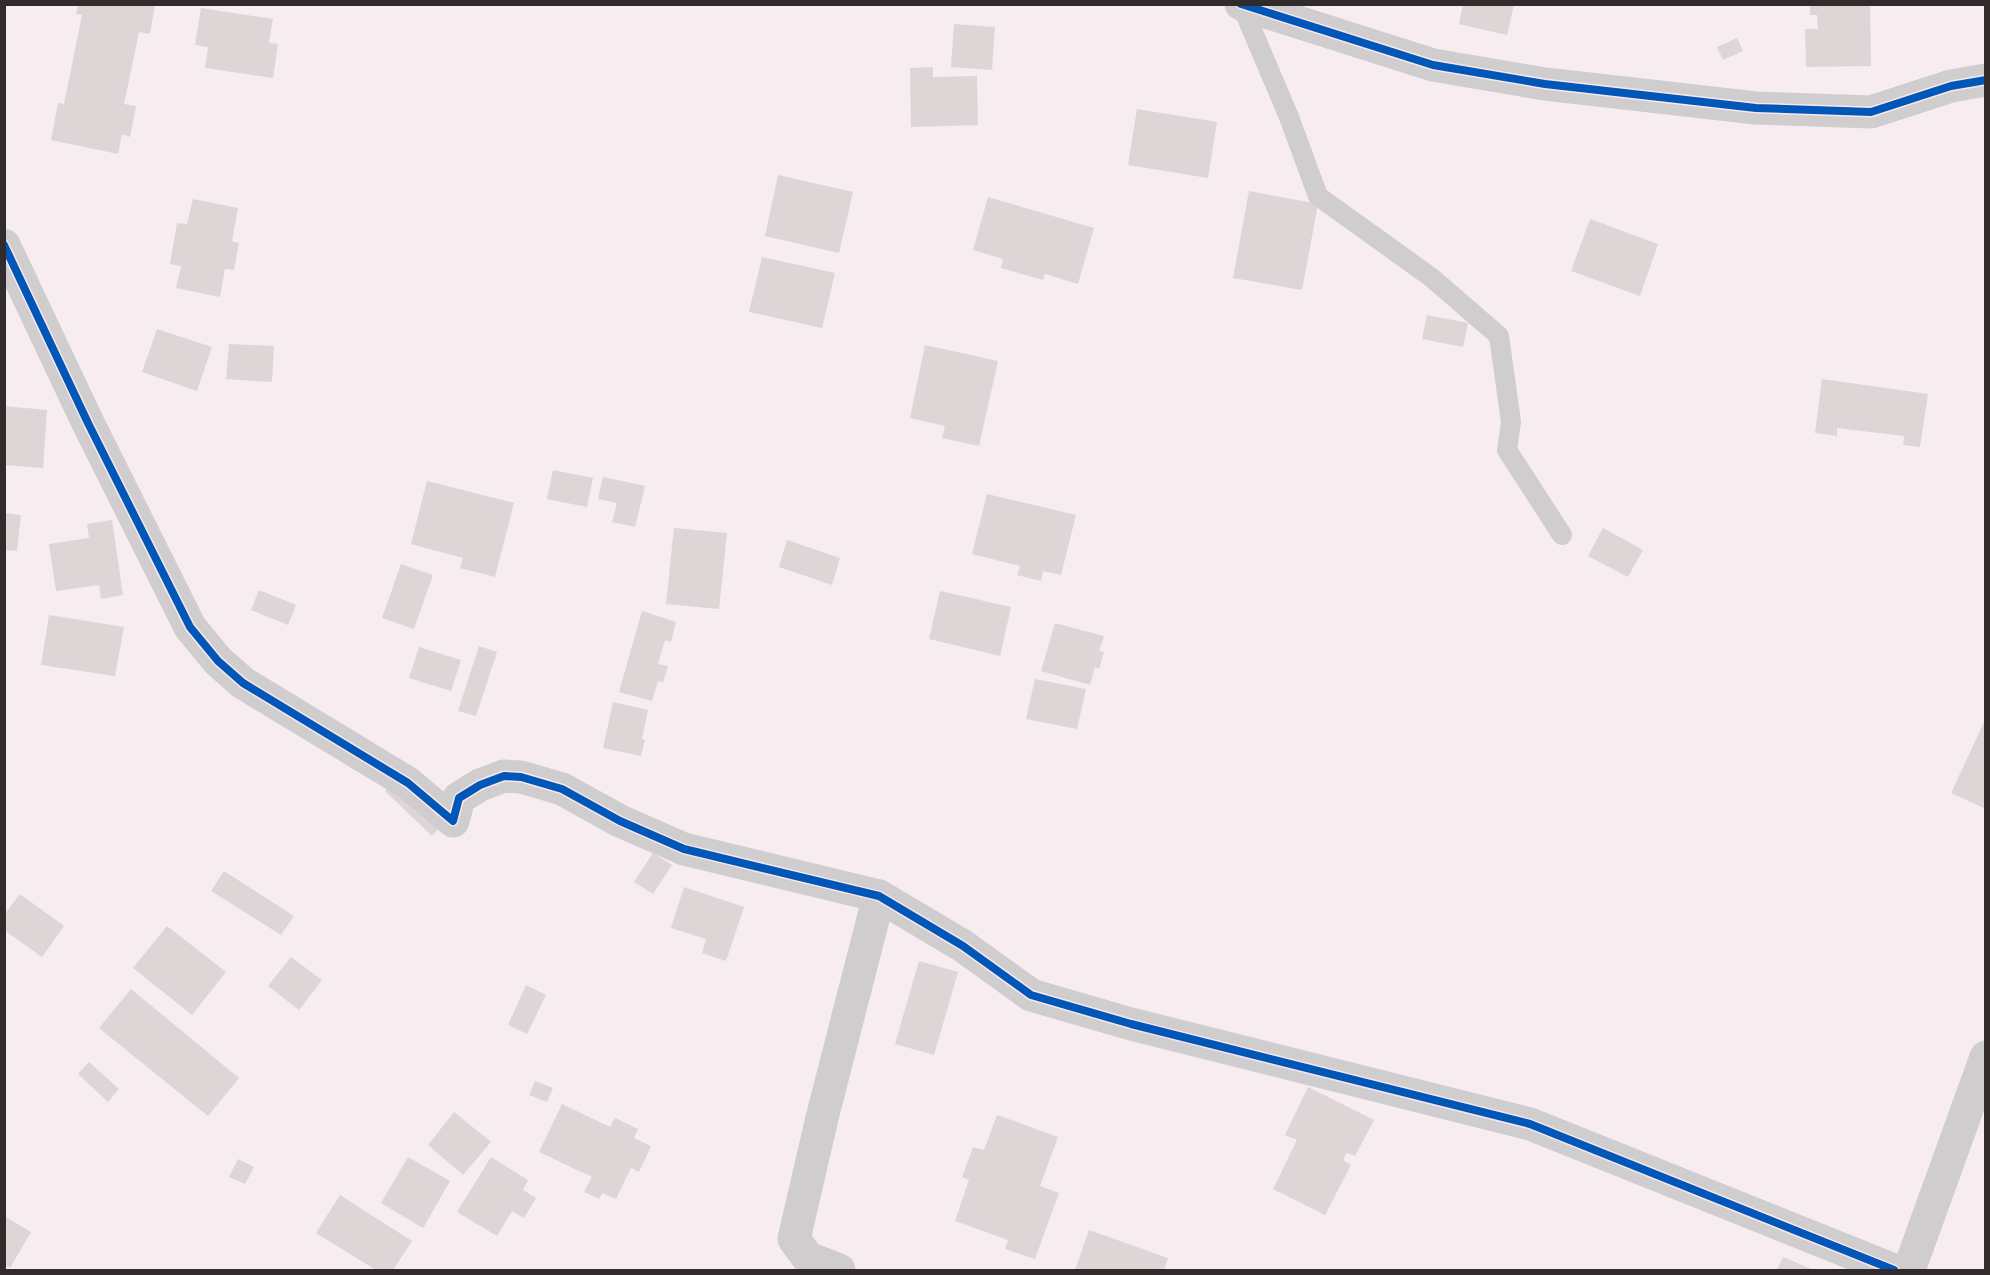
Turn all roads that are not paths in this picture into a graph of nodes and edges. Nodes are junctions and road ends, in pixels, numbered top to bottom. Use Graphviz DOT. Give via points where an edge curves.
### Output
graph roads {
  1 [pos="1241,4"];
  2 [pos="1986,80"];
  3 [pos="4,245"];
  4 [pos="1562,535"];
  5 [pos="879,896"];
  6 [pos="1986,1057"];
  7 [pos="839,1270"];
  8 [pos="1894,1270"];
  9 [pos="1909,1270"];
  1 -- 2 [label="street" via="1433,65 1545,84 1756,108 1871,112 1951,86"];
  1 -- 4 [label="lane" via="1318,196 1432,278 1499,336 1511,422 1507,450"];
  3 -- 5 [label="street" via="190,627 218,661 243,683 408,783 453,821 459,798 504,776 521,777 562,789 620,821 684,849"];
  5 -- 7 [label="street" via="794,1239 808,1258"];
  5 -- 8 [label="street" via="963,946 1031,994 1131,1024 1530,1124"];
  6 -- 9 [label="street"];
}
